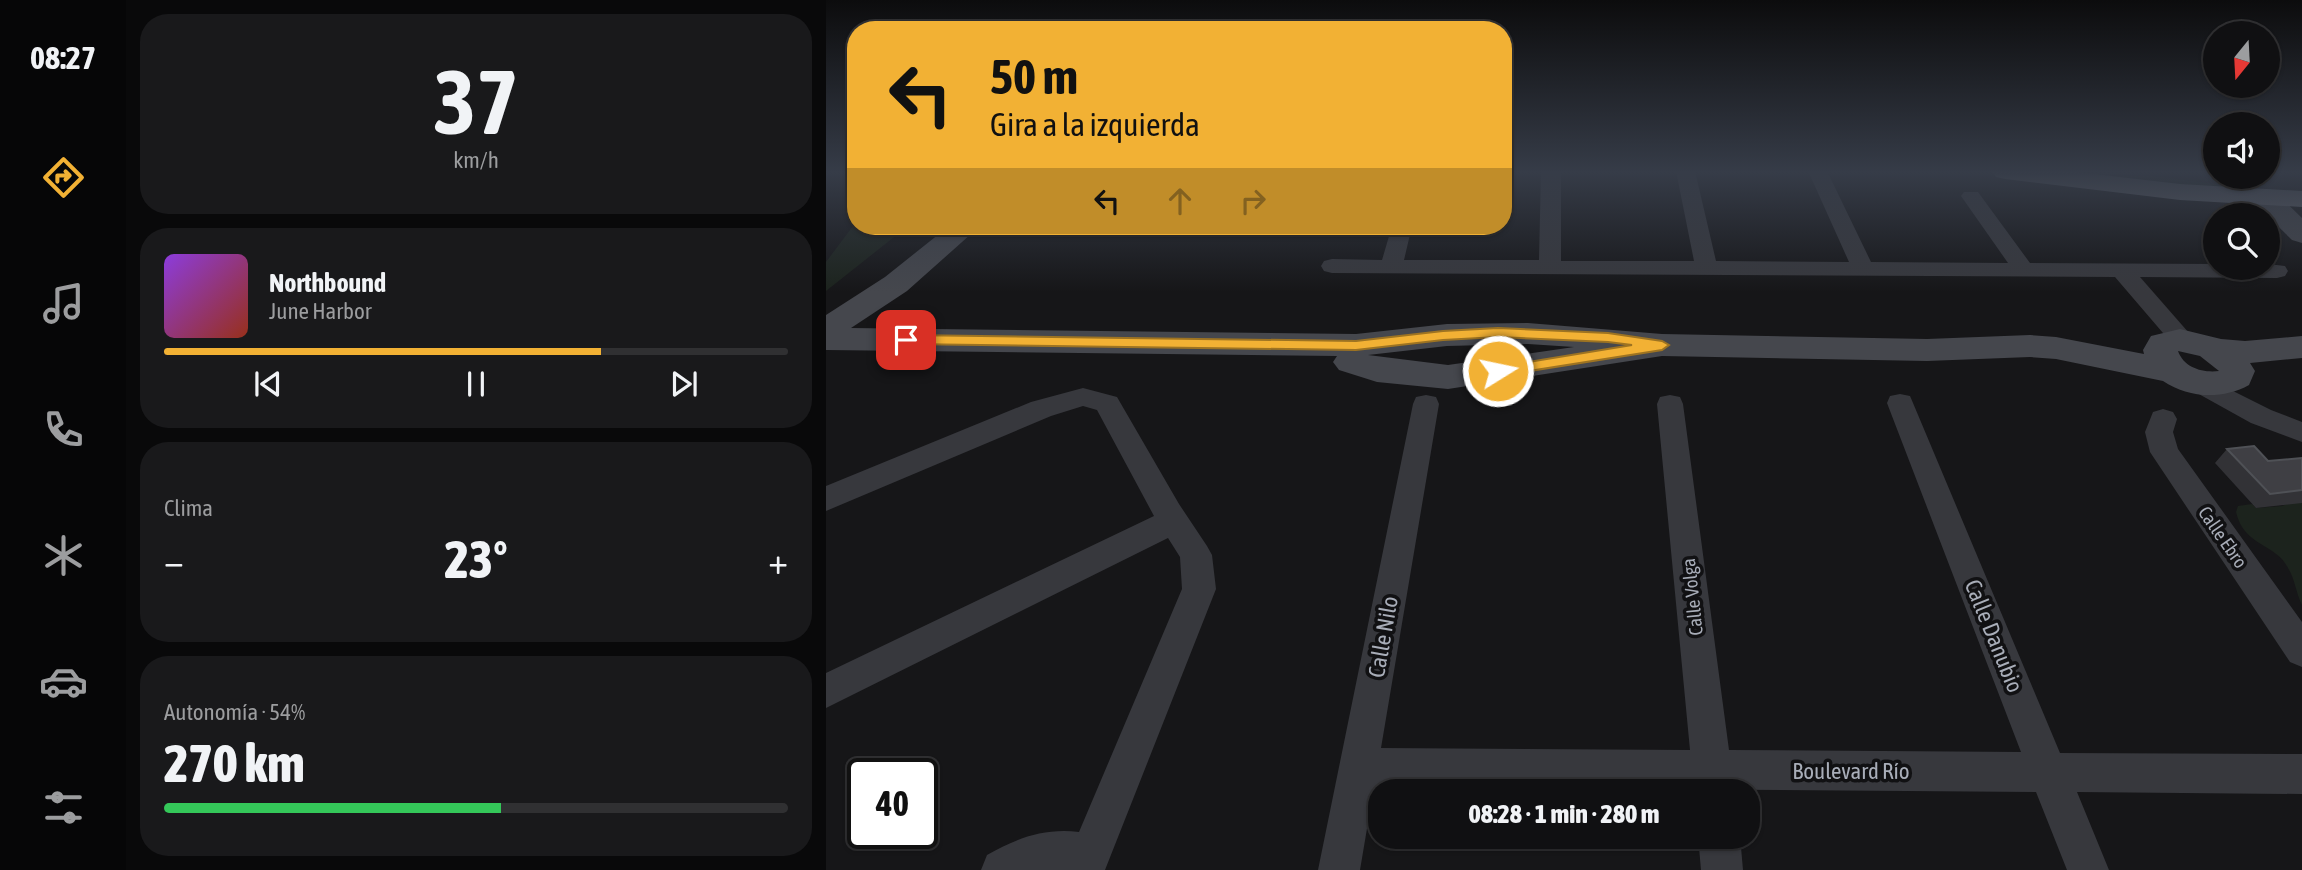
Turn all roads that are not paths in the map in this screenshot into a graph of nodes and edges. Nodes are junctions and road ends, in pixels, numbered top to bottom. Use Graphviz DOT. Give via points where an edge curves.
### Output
graph roads {
  1 [pos="1551,212"];
  2 [pos="1695,212"];
  3 [pos="1837,212"];
  4 [pos="1982,212"];
  5 [pos="2279,212"];
  6 [pos="2302,234"];
  7 [pos="925,235"];
  8 [pos="955,235"];
  9 [pos="1400,235"];
  10 [pos="1332,266"];
  11 [pos="1391,267"];
  12 [pos="1550,268"];
  13 [pos="1707,268"];
  14 [pos="1863,269"];
  15 [pos="2024,270"];
  16 [pos="2122,271"];
  17 [pos="2203,271"];
  18 [pos="826,311"];
  19 [pos="826,330"];
  20 [pos="826,339"];
  21 [pos="1662,345"];
  22 [pos="2302,347"];
  23 [pos="1496,348"];
  24 [pos="2302,354"];
  25 [pos="826,356"];
  26 [pos="1577,357"];
  27 [pos="1352,362"];
  28 [pos="2200,364"];
  29 [pos="1900,403"];
  30 [pos="1426,404"];
  31 [pos="1670,404"];
  32 [pos="2163,419"];
  33 [pos="2299,430"];
  34 [pos="826,499"];
  35 [pos="1173,520"];
  36 [pos="2302,651"];
  37 [pos="826,691"];
  38 [pos="1359,767"];
  39 [pos="2049,772"];
  40 [pos="2302,774"];
  41 [pos="1686,779"];
  42 [pos="1713,779"];
  43 [pos="1755,779"];
  44 [pos="1720,849"];
  45 [pos="1087,862"];
  46 [pos="1002,870"];
  47 [pos="1339,870"];
  48 [pos="1722,870"];
  49 [pos="2088,870"];
  1 -- 12 [label="street"];
  2 -- 13 [label="street"];
  3 -- 14 [label="street"];
  4 -- 15 [label="street"];
  5 -- 6 [label="street"];
  7 -- 18 [label="street"];
  8 -- 19 [label="street" via="896,284"];
  9 -- 11 [label="street"];
  10 -- 11 [label="street"];
  11 -- 12 [label="street"];
  12 -- 13 [label="street"];
  13 -- 14 [label="street"];
  14 -- 15 [label="street"];
  15 -- 16 [label="street"];
  16 -- 17 [label="street"];
  16 -- 28 [label="street"];
  20 -- 23 [label="street" via="1356,345 1443,335"];
  21 -- 23 [label="street" via="1608,337"];
  21 -- 26 [label="street"];
  21 -- 28 [label="street" via="1927,350 2031,346"];
  22 -- 28 [label="street" via="2245,352"];
  23 -- 26 [label="street"];
  23 -- 27 [label="street" via="1451,366"];
  24 -- 28 [label="street"];
  25 -- 27 [label="street"];
  26 -- 27 [label="street" via="1448,377"];
  28 -- 33 [label="street" via="2250,412"];
  29 -- 39 [label="street, Calle Danubio"];
  30 -- 38 [label="street, Calle Nilo"];
  31 -- 42 [label="street, Calle Volga"];
  32 -- 36 [label="street, Calle Ebro" via="2159,432 2164,452"];
  34 -- 35 [label="street" via="1041,409 1083,397 1107,404"];
  35 -- 37 [label="street"];
  35 -- 45 [label="street" via="1196,555 1199,589"];
  38 -- 41 [label="street, Boulevard Río"];
  38 -- 47 [label="street, Calle Nilo"];
  39 -- 40 [label="street, Boulevard Río"];
  39 -- 43 [label="street, Boulevard Río"];
  39 -- 49 [label="street, Calle Danubio"];
  44 -- 48 [label="street"];
  45 -- 46 [label="street" via="1061,850 1030,853"];
}
